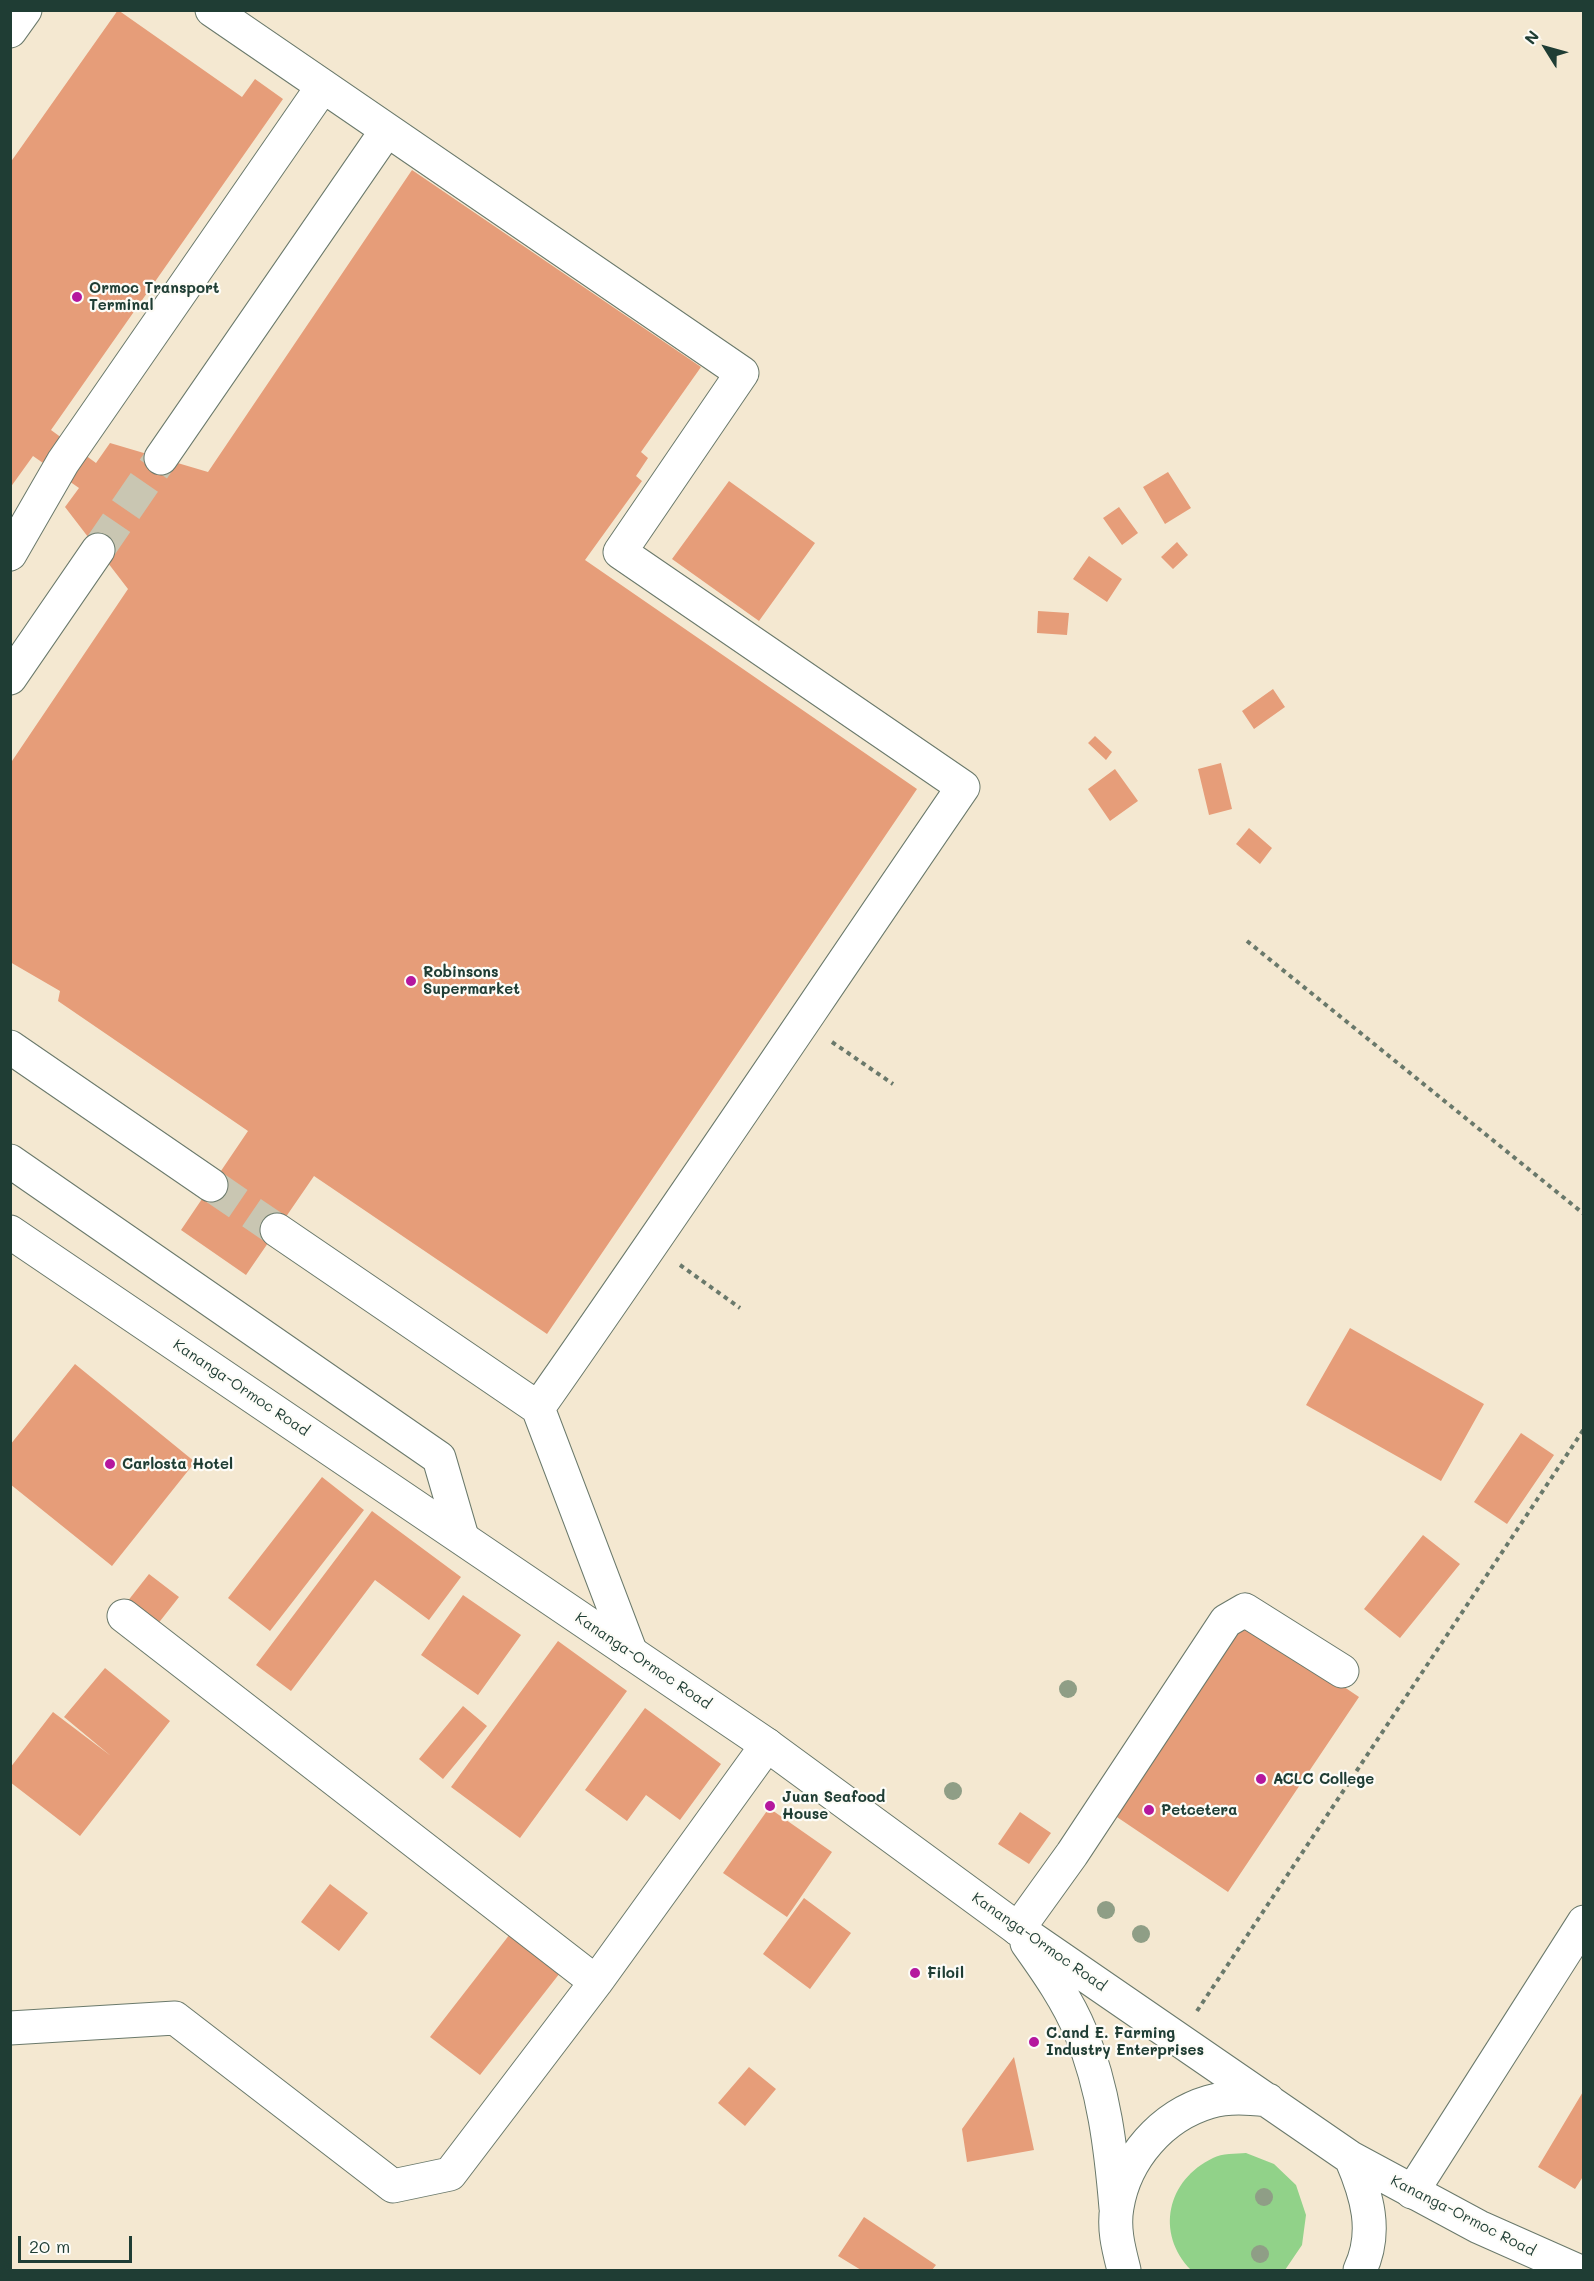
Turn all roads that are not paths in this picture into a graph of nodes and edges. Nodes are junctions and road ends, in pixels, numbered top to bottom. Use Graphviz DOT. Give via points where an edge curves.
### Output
graph roads {
  1 [pos="25,10"];
  2 [pos="212,10"];
  3 [pos="10,31"];
  4 [pos="323,86"];
  5 [pos="387,130"];
  6 [pos="161,458"];
  7 [pos="98,550"];
  8 [pos="10,554"];
  9 [pos="10,678"];
  10 [pos="10,1047"];
  11 [pos="10,1161"];
  12 [pos="211,1185"];
  13 [pos="277,1230"];
  14 [pos="10,1232"];
  15 [pos="538,1408"];
  16 [pos="462,1537"];
  17 [pos="124,1616"];
  18 [pos="631,1653"];
  19 [pos="1342,1671"];
  20 [pos="767,1745"];
  21 [pos="1584,1922"];
  22 [pos="1018,1929"];
  23 [pos="596,1982"];
  24 [pos="10,2028"];
  25 [pos="1268,2100"];
  26 [pos="1351,2158"];
  27 [pos="1412,2192"];
  28 [pos="1116,2208"];
  29 [pos="1117,2261"];
  30 [pos="1360,2271"];
  31 [pos="1576,2271"];
  1 -- 3 [label="main road"];
  2 -- 4 [label="main road"];
  4 -- 5 [label="main road"];
  4 -- 8 [label="main road" via="63,462"];
  5 -- 6 [label="main road"];
  5 -- 15 [label="main road" via="742,373 620,552 963,787"];
  7 -- 9 [label="main road"];
  10 -- 12 [label="main road"];
  11 -- 16 [label="main road" via="439,1458"];
  13 -- 15 [label="main road"];
  14 -- 16 [label="main road, Kananga-Ormoc Road"];
  15 -- 18 [label="main road"];
  16 -- 18 [label="main road, Kananga-Ormoc Road"];
  17 -- 23 [label="main road"];
  18 -- 20 [label="main road, Kananga-Ormoc Road"];
  19 -- 22 [label="main road" via="1245,1610 1226,1621"];
  20 -- 22 [label="main road, Kananga-Ormoc Road"];
  20 -- 23 [label="main road"];
  21 -- 27 [label="main road"];
  22 -- 25 [label="main road, Kananga-Ormoc Road"];
  22 -- 28 [label="main road" via="1057,1987 1081,2032 1111,2144"];
  23 -- 24 [label="main road" via="450,2174 393,2186 175,2018"];
  25 -- 26 [label="main road, Kananga-Ormoc Road"];
  25 -- 28 [label="main road" via="1210,2102 1182,2113 1158,2130 1138,2153 1124,2179"];
  26 -- 27 [label="main road, Kananga-Ormoc Road"];
  26 -- 30 [label="main road" via="1365,2190 1370,2225"];
  27 -- 31 [label="main road, Kananga-Ormoc Road"];
  28 -- 29 [label="main road"];
}
